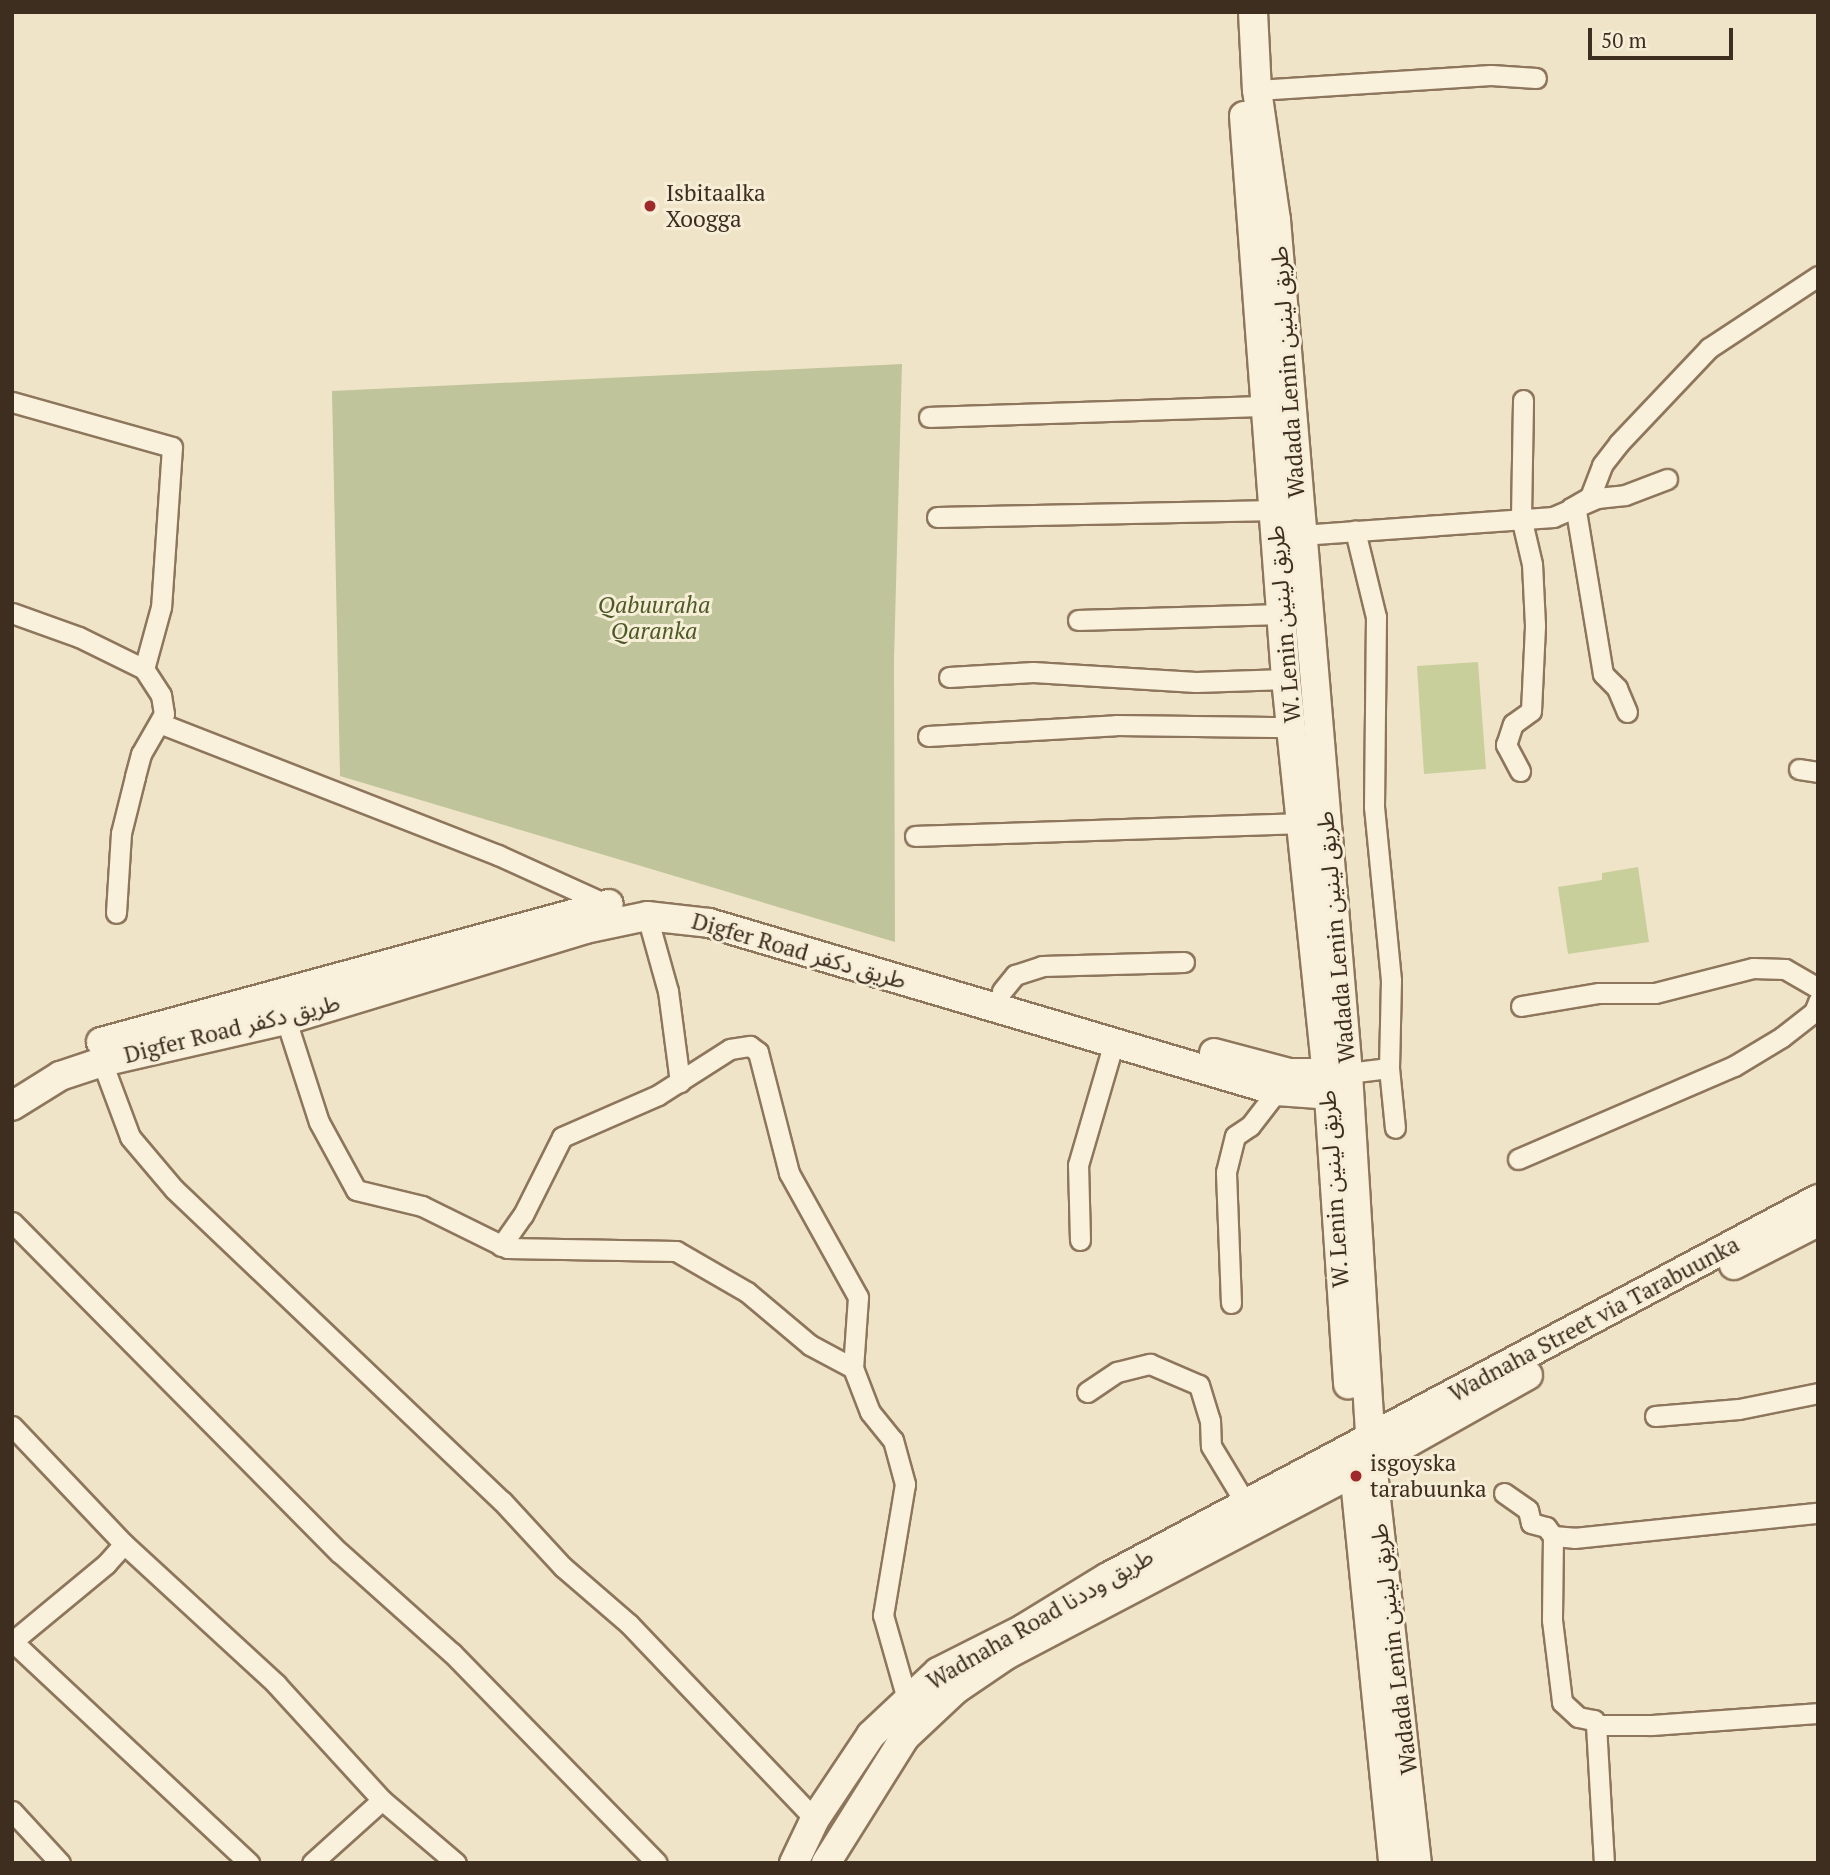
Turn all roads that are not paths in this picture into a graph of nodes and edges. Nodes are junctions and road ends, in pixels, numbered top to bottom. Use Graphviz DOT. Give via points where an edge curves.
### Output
graph roads {
  1 [pos="1236,12"];
  2 [pos="1253,12"];
  3 [pos="1536,78"];
  4 [pos="1257,89"];
  5 [pos="1818,276"];
  6 [pos="1523,400"];
  7 [pos="12,402"];
  8 [pos="1267,406"];
  9 [pos="929,416"];
  10 [pos="1667,479"];
  11 [pos="1571,508"];
  12 [pos="1276,510"];
  13 [pos="937,517"];
  14 [pos="1521,517"];
  15 [pos="1355,531"];
  16 [pos="1301,535"];
  17 [pos="12,613"];
  18 [pos="1281,614"];
  19 [pos="1077,620"];
  20 [pos="144,669"];
  21 [pos="949,677"];
  22 [pos="1286,679"];
  23 [pos="1627,712"];
  24 [pos="162,724"];
  25 [pos="1292,727"];
  26 [pos="928,736"];
  27 [pos="1520,772"];
  28 [pos="1302,823"];
  29 [pos="915,836"];
  30 [pos="606,904"];
  31 [pos="116,913"];
  32 [pos="647,916"];
  33 [pos="1184,962"];
  34 [pos="1818,988"];
  35 [pos="1002,991"];
  36 [pos="1818,1002"];
  37 [pos="1521,1006"];
  38 [pos="286,1020"];
  39 [pos="1114,1042"];
  40 [pos="102,1062"];
  41 [pos="1389,1068"];
  42 [pos="680,1082"];
  43 [pos="12,1083"];
  44 [pos="1338,1085"];
  45 [pos="1277,1091"];
  46 [pos="12,1106"];
  47 [pos="1395,1128"];
  48 [pos="1518,1159"];
  49 [pos="1818,1199"];
  50 [pos="12,1222"];
  51 [pos="1818,1222"];
  52 [pos="1080,1240"];
  53 [pos="501,1246"];
  54 [pos="1231,1303"];
  55 [pos="853,1368"];
  56 [pos="1499,1381"];
  57 [pos="1087,1392"];
  58 [pos="1818,1393"];
  59 [pos="1655,1416"];
  60 [pos="12,1426"];
  61 [pos="1363,1456"];
  62 [pos="1504,1493"];
  63 [pos="1246,1504"];
  64 [pos="1818,1513"];
  65 [pos="1553,1536"];
  66 [pos="124,1544"];
  67 [pos="12,1641"];
  68 [pos="907,1699"];
  69 [pos="1390,1703"];
  70 [pos="1818,1713"];
  71 [pos="1596,1725"];
  72 [pos="382,1800"];
  73 [pos="12,1811"];
  74 [pos="815,1819"];
  75 [pos="60,1863"];
  76 [pos="249,1863"];
  77 [pos="312,1863"];
  78 [pos="456,1863"];
  79 [pos="657,1863"];
  80 [pos="794,1863"];
  81 [pos="826,1863"];
  82 [pos="1393,1863"];
  83 [pos="1417,1863"];
  84 [pos="1604,1863"];
  1 -- 8 [label="main road, W. Lenin طريق لينين"];
  2 -- 4 [label="main road, Wadada Lenin طريق لينين"];
  3 -- 4 [label="street" via="1491,75"];
  4 -- 16 [label="main road, Wadada Lenin طريق لينين" via="1276,220"];
  5 -- 11 [label="street" via="1709,348 1619,443 1602,465 1590,497"];
  6 -- 14 [label="street"];
  7 -- 20 [label="street" via="172,447 161,607"];
  8 -- 9 [label="street"];
  8 -- 12 [label="main road, W. Lenin طريق لينين"];
  10 -- 11 [label="street" via="1660,485"];
  11 -- 14 [label="street" via="1553,517"];
  11 -- 23 [label="street" via="1576,511 1603,674 1617,688"];
  12 -- 13 [label="street"];
  12 -- 18 [label="main road, W. Lenin طريق لينين"];
  14 -- 15 [label="street"];
  14 -- 27 [label="street" via="1532,564 1535,625 1531,711 1513,724 1506,745"];
  15 -- 16 [label="street"];
  15 -- 41 [label="street" via="1376,617 1371,733 1379,886 1391,981"];
  16 -- 44 [label="main road, Wadada Lenin طريق لينين"];
  17 -- 20 [label="street" via="79,637"];
  18 -- 19 [label="street"];
  18 -- 22 [label="main road, W. Lenin طريق لينين"];
  20 -- 24 [label="street" via="161,695"];
  21 -- 22 [label="street" via="1032,672 1196,682"];
  22 -- 25 [label="main road, W. Lenin طريق لينين"];
  24 -- 30 [label="street" via="498,855"];
  24 -- 31 [label="street" via="141,754 127,810"];
  25 -- 26 [label="street" via="1116,724"];
  25 -- 28 [label="main road, W. Lenin طريق لينين"];
  28 -- 29 [label="street"];
  28 -- 44 [label="main road, W. Lenin طريق لينين"];
  30 -- 35 [label="main road, Digfer Road طريق دكفر" via="653,901 693,906"];
  30 -- 43 [label="main road, Digfer Road طريق دكفر" via="107,1040 61,1055"];
  32 -- 38 [label="main road, Digfer Road طريق دكفر" via="585,929"];
  32 -- 39 [label="main road, Digfer Road طريق دكفر" via="709,923"];
  32 -- 42 [label="street" via="668,991"];
  33 -- 35 [label="street" via="1042,966 1015,975"];
  34 -- 37 [label="street" via="1785,969 1753,968 1655,993 1599,993"];
  35 -- 44 [label="main road, Digfer Road طريق دكفر"];
  36 -- 48 [label="street" via="1814,1012 1782,1037 1734,1066"];
  38 -- 40 [label="main road, Digfer Road طريق دكفر"];
  38 -- 53 [label="street" via="319,1122 356,1191 422,1206"];
  39 -- 45 [label="main road, Digfer Road طريق دكفر"];
  39 -- 52 [label="street" via="1077,1165"];
  40 -- 46 [label="main road, Digfer Road طريق دكفر" via="60,1076"];
  40 -- 74 [label="street" via="130,1137 174,1189 502,1501 563,1567 629,1624"];
  41 -- 44 [label="street"];
  41 -- 47 [label="street"];
  42 -- 53 [label="street" via="562,1137 523,1214"];
  42 -- 55 [label="street" via="730,1049 751,1046 758,1052 789,1173 858,1297"];
  44 -- 45 [label="main road, Digfer Road طريق دكفر"];
  44 -- 61 [label="main road, W. Lenin طريق لينين"];
  45 -- 54 [label="street" via="1250,1126 1235,1136 1226,1172"];
  49 -- 56 [label="main road, Wadnaha Street via Tarabuunka"];
  50 -- 79 [label="street" via="340,1553 452,1653"];
  51 -- 56 [label="main road"];
  53 -- 55 [label="street" via="676,1251 747,1292 810,1345"];
  55 -- 68 [label="street" via="870,1412 894,1440 905,1484 883,1615"];
  56 -- 61 [label="main road"];
  57 -- 63 [label="street" via="1117,1372 1150,1364 1199,1385 1210,1420 1211,1446"];
  58 -- 59 [label="street" via="1740,1409"];
  60 -- 66 [label="street"];
  61 -- 63 [label="main road, Wadnaha Road طريق وددنا"];
  61 -- 69 [label="main road, Wadada Lenin طريق لينين"];
  61 -- 81 [label="main road, Wadnaha Road طريق وددنا" via="1008,1654 955,1690 905,1737"];
  62 -- 65 [label="street" via="1528,1510 1531,1523 1546,1527"];
  63 -- 68 [label="main road, Wadnaha Road طريق وددنا" via="950,1666"];
  64 -- 65 [label="street" via="1605,1537"];
  65 -- 71 [label="street" via="1552,1620 1562,1702"];
  66 -- 67 [label="street"];
  66 -- 72 [label="street" via="276,1684"];
  67 -- 76 [label="street"];
  68 -- 74 [label="main road, Wadnaha Road طريق وددنا" via="871,1735"];
  69 -- 82 [label="main road"];
  69 -- 83 [label="main road, Wadada Lenin طريق لينين"];
  70 -- 71 [label="street"];
  71 -- 84 [label="street"];
  72 -- 77 [label="street"];
  72 -- 78 [label="street"];
  73 -- 75 [label="street"];
  74 -- 80 [label="main road, Wadnaha Road طريق وددنا"];
}
